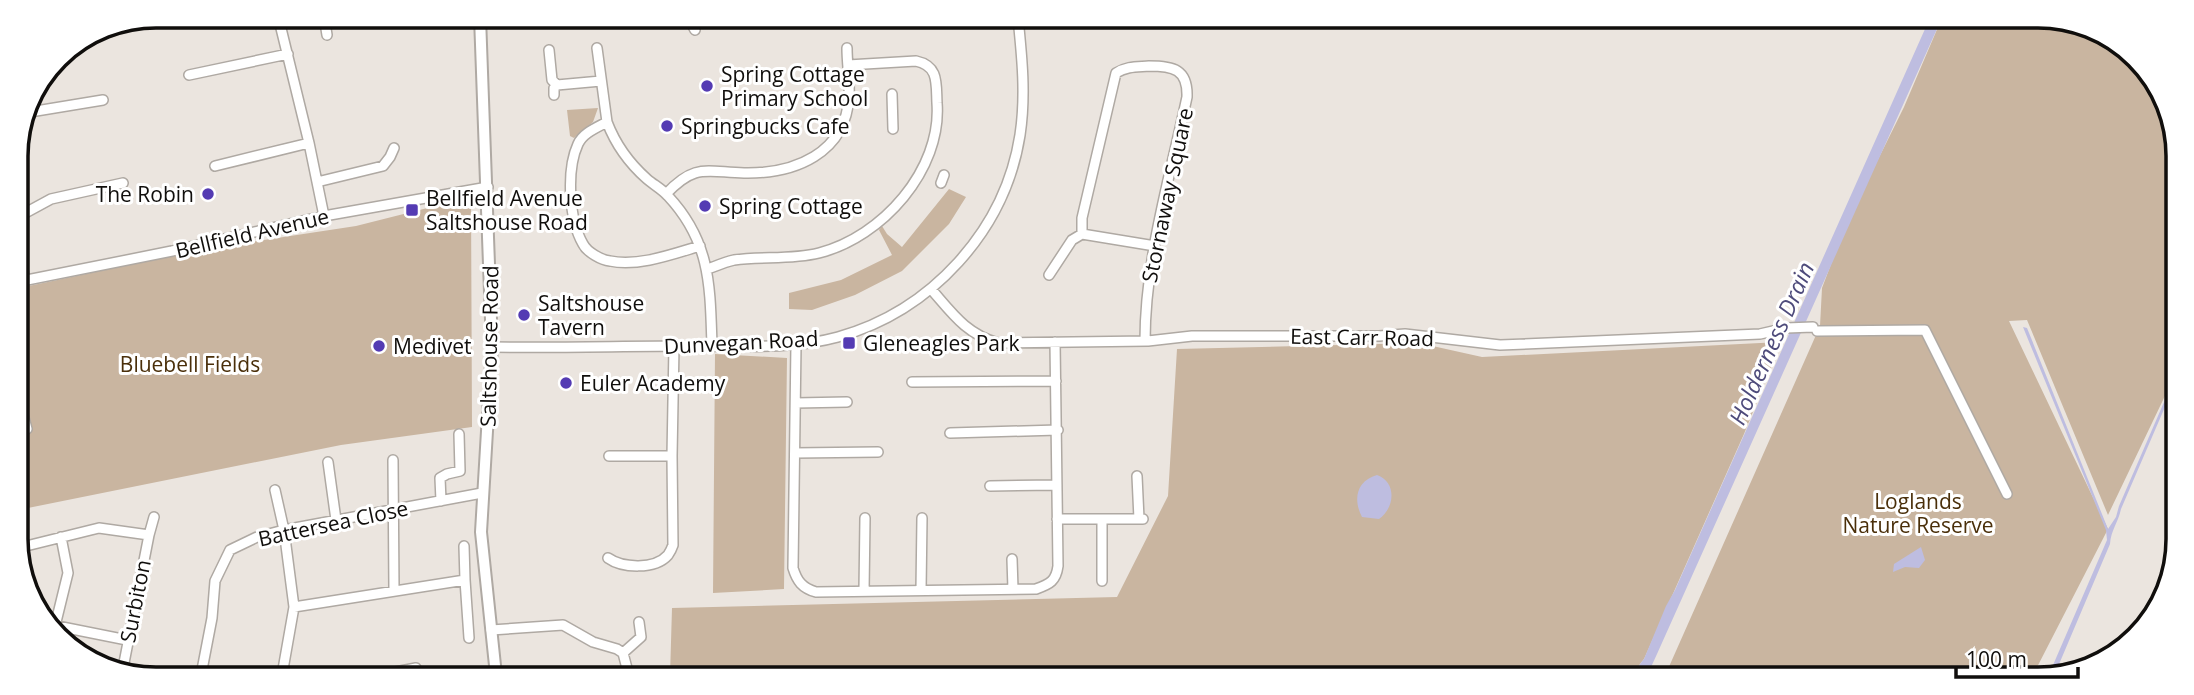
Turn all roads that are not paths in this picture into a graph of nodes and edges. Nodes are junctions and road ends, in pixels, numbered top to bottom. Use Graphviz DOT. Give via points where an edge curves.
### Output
graph roads {
  1 [pos="281,28"];
  2 [pos="326,28"];
  3 [pos="481,28"];
  4 [pos="1019,28"];
  5 [pos="327,35"];
  6 [pos="847,48"];
  7 [pos="550,50"];
  8 [pos="288,54"];
  9 [pos="586,59"];
  10 [pos="848,65"];
  11 [pos="189,75"];
  12 [pos="601,81"];
  13 [pos="892,94"];
  14 [pos="103,100"];
  15 [pos="37,111"];
  16 [pos="607,122"];
  17 [pos="893,129"];
  18 [pos="309,143"];
  19 [pos="394,148"];
  20 [pos="215,166"];
  21 [pos="317,182"];
  22 [pos="123,183"];
  23 [pos="488,187"];
  24 [pos="666,194"];
  25 [pos="28,211"];
  26 [pos="324,216"];
  27 [pos="1083,234"];
  28 [pos="700,246"];
  29 [pos="1155,246"];
  30 [pos="708,269"];
  31 [pos="1054,272"];
  32 [pos="28,280"];
  33 [pos="931,289"];
  34 [pos="1144,341"];
  35 [pos="1055,342"];
  36 [pos="796,344"];
  37 [pos="674,346"];
  38 [pos="712,346"];
  39 [pos="492,347"];
  40 [pos="1056,381"];
  41 [pos="912,382"];
  42 [pos="848,402"];
  43 [pos="796,403"];
  44 [pos="1058,430"];
  45 [pos="950,433"];
  46 [pos="459,434"];
  47 [pos="878,452"];
  48 [pos="795,453"];
  49 [pos="608,456"];
  50 [pos="672,456"];
  51 [pos="393,460"];
  52 [pos="328,461"];
  53 [pos="1138,476"];
  54 [pos="1057,485"];
  55 [pos="990,486"];
  56 [pos="275,490"];
  57 [pos="482,493"];
  58 [pos="2007,494"];
  59 [pos="441,501"];
  60 [pos="393,510"];
  61 [pos="154,517"];
  62 [pos="865,518"];
  63 [pos="922,518"];
  64 [pos="1057,519"];
  65 [pos="1102,519"];
  66 [pos="336,520"];
  67 [pos="284,530"];
  68 [pos="149,535"];
  69 [pos="61,537"];
  70 [pos="28,545"];
  71 [pos="464,546"];
  72 [pos="608,558"];
  73 [pos="1012,559"];
  74 [pos="465,580"];
  75 [pos="1102,581"];
  76 [pos="1013,589"];
  77 [pos="394,590"];
  78 [pos="921,590"];
  79 [pos="864,591"];
  80 [pos="294,607"];
  81 [pos="54,617"];
  82 [pos="639,622"];
  83 [pos="63,627"];
  84 [pos="491,630"];
  85 [pos="469,638"];
  86 [pos="127,640"];
  87 [pos="623,653"];
  88 [pos="120,662"];
  89 [pos="203,667"];
  90 [pos="283,667"];
  91 [pos="495,667"];
  92 [pos="627,667"];
  1 -- 8 [label="street"];
  2 -- 5 [label="street"];
  3 -- 23 [label="main road, Saltshouse Road"];
  4 -- 33 [label="street, Dunvegan Road" via="1024,99 1013,167 980,237"];
  6 -- 10 [label="street"];
  7 -- 12 [label="street" via="555,90"];
  8 -- 11 [label="street"];
  8 -- 18 [label="street"];
  9 -- 12 [label="street" via="598,53"];
  10 -- 24 [label="street" via="846,114 835,137 816,156 781,171 691,173"];
  10 -- 30 [label="street" via="916,61 934,70 936,138 919,174 895,207 861,235 821,253 733,260"];
  12 -- 16 [label="street"];
  13 -- 17 [label="street"];
  14 -- 15 [label="street"];
  16 -- 24 [label="street" via="628,159"];
  16 -- 28 [label="street" via="579,142 571,173 574,217 584,246 599,258 623,262"];
  18 -- 20 [label="street"];
  18 -- 21 [label="street"];
  19 -- 21 [label="street" via="383,166"];
  21 -- 26 [label="street"];
  22 -- 25 [label="street" via="51,199"];
  23 -- 26 [label="street, Bellfield Avenue"];
  23 -- 39 [label="main road, Saltshouse Road"];
  24 -- 28 [label="street" via="688,220"];
  26 -- 32 [label="street, Bellfield Avenue"];
  27 -- 29 [label="street"];
  27 -- 29 [label="street, Stornaway Square" via="1082,218 1116,73 1124,67 1167,66 1182,75 1187,97"];
  27 -- 31 [label="street" via="1072,240"];
  28 -- 30 [label="street"];
  29 -- 34 [label="street, Stornaway Square"];
  30 -- 38 [label="street"];
  33 -- 35 [label="street, East Carr Road" via="979,338 998,343"];
  33 -- 36 [label="street, Dunvegan Road" via="871,324 836,337"];
  34 -- 35 [label="street, East Carr Road"];
  34 -- 58 [label="street, East Carr Road" via="1192,336 1405,334 1500,345 1760,334 1786,328 1925,330"];
  35 -- 40 [label="street"];
  36 -- 38 [label="street, Dunvegan Road"];
  36 -- 43 [label="street"];
  37 -- 38 [label="street, Dunvegan Road"];
  37 -- 39 [label="street, Dunvegan Road"];
  37 -- 50 [label="street"];
  39 -- 57 [label="main road, Saltshouse Road"];
  40 -- 41 [label="street"];
  40 -- 44 [label="street"];
  42 -- 43 [label="street"];
  43 -- 48 [label="street"];
  44 -- 45 [label="street"];
  44 -- 54 [label="street"];
  46 -- 59 [label="street" via="460,471 440,478"];
  47 -- 48 [label="street"];
  48 -- 79 [label="street" via="793,568 797,581 816,592"];
  49 -- 50 [label="street"];
  50 -- 72 [label="street" via="673,545 667,557 650,565 616,564"];
  51 -- 60 [label="street"];
  52 -- 66 [label="street"];
  53 -- 65 [label="street" via="1141,519"];
  54 -- 55 [label="street"];
  54 -- 64 [label="street"];
  56 -- 67 [label="street"];
  57 -- 59 [label="street, Battersea Close"];
  57 -- 84 [label="main road, Saltshouse Road" via="481,532"];
  59 -- 60 [label="street, Battersea Close"];
  60 -- 66 [label="street, Battersea Close"];
  60 -- 77 [label="street"];
  61 -- 68 [label="street, Surbiton"];
  62 -- 79 [label="street"];
  63 -- 78 [label="street"];
  64 -- 65 [label="street"];
  64 -- 76 [label="street" via="1057,576 1051,584 1036,589"];
  65 -- 75 [label="street"];
  66 -- 67 [label="street, Battersea Close"];
  67 -- 80 [label="street"];
  67 -- 89 [label="street, Battersea Close" via="230,550 215,581"];
  68 -- 69 [label="street, Surbiton" via="99,528"];
  68 -- 86 [label="street, Surbiton"];
  69 -- 70 [label="street, Surbiton"];
  69 -- 81 [label="street" via="68,572"];
  71 -- 74 [label="street"];
  73 -- 76 [label="street"];
  74 -- 77 [label="street"];
  74 -- 85 [label="street"];
  76 -- 78 [label="street"];
  77 -- 80 [label="street"];
  78 -- 79 [label="street"];
  80 -- 90 [label="street"];
  82 -- 87 [label="street" via="641,637"];
  83 -- 86 [label="street"];
  84 -- 87 [label="street" via="563,625"];
  84 -- 91 [label="main road, Saltshouse Road"];
  86 -- 88 [label="street, Surbiton"];
  87 -- 92 [label="street"];
}
